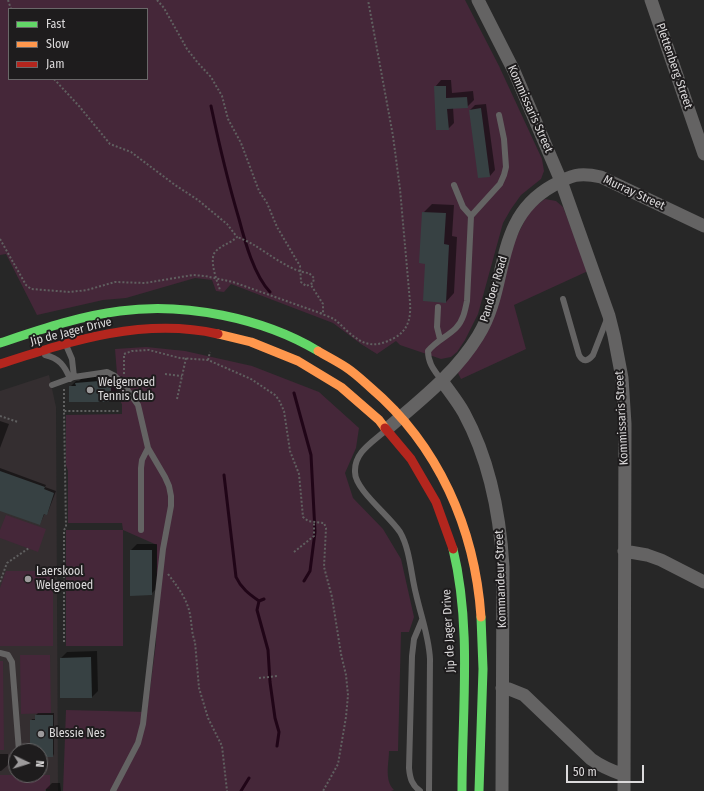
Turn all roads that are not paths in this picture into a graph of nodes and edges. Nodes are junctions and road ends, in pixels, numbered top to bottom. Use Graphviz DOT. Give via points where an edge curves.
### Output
graph roads {
  1 [pos="478,0"];
  2 [pos="651,0"];
  3 [pos="499,115"];
  4 [pos="704,154"];
  5 [pos="561,181"];
  6 [pos="454,185"];
  7 [pos="471,216"];
  8 [pos="704,226"];
  9 [pos="563,299"];
  10 [pos="438,307"];
  11 [pos="609,316"];
  12 [pos="58,338"];
  13 [pos="86,338"];
  14 [pos="440,339"];
  15 [pos="0,343"];
  16 [pos="0,350"];
  17 [pos="29,355"];
  18 [pos="72,359"];
  19 [pos="0,364"];
  20 [pos="70,379"];
  21 [pos="442,381"];
  22 [pos="52,385"];
  23 [pos="402,416"];
  24 [pos="387,429"];
  25 [pos="148,448"];
  26 [pos="141,530"];
  27 [pos="624,551"];
  28 [pos="704,582"];
  29 [pos="422,620"];
  30 [pos="0,652"];
  31 [pos="502,688"];
  32 [pos="18,743"];
  33 [pos="624,775"];
  34 [pos="114,791"];
  35 [pos="420,791"];
  36 [pos="429,791"];
  37 [pos="462,791"];
  38 [pos="480,791"];
  39 [pos="502,791"];
  40 [pos="624,791"];
  1 -- 5 [label="street, Kommissaris Street" via="514,71"];
  2 -- 4 [label="street, Plettenberg Street"];
  3 -- 7 [label="lane" via="506,154 504,175 500,184"];
  5 -- 8 [label="street, Murray Street" via="580,175 601,178"];
  5 -- 11 [label="street, Kommissaris Street"];
  5 -- 21 [label="street, Pandoer Road" via="534,198 520,214 510,237 489,314 464,356"];
  6 -- 7 [label="lane" via="463,208"];
  7 -- 14 [label="lane" via="465,312 456,328"];
  9 -- 11 [label="lane" via="579,355 585,361 593,356"];
  10 -- 14 [label="lane" via="436,327"];
  11 -- 27 [label="street, Kommissaris Street" via="624,401"];
  12 -- 13 [label="main road, Jip de Jager Drive"];
  12 -- 16 [label="main road"];
  12 -- 17 [label="main road, Jip de Jager Drive"];
  12 -- 18 [label="lane"];
  13 -- 18 [label="lane"];
  13 -- 24 [label="main road, Jip de Jager Drive" via="154,328 199,330 246,340 290,357 327,377 356,399"];
  14 -- 21 [label="lane" via="428,351 428,359"];
  15 -- 23 [label="main road, Jip de Jager Drive" via="41,329 121,311 183,309 209,312 250,321 291,336 321,351 370,385"];
  17 -- 19 [label="main road, Jip de Jager Drive"];
  17 -- 20 [label="lane" via="47,356 57,360 62,363"];
  18 -- 20 [label="lane"];
  20 -- 22 [label="lane"];
  20 -- 25 [label="lane" via="107,372 115,376 138,405"];
  21 -- 23 [label="street, Pandoer Road"];
  21 -- 31 [label="street, Kommandeur Street" via="464,413 486,465 495,499 503,567"];
  23 -- 24 [label="street, Pandoer Road"];
  23 -- 38 [label="main road, Jip de Jager Drive" via="443,475 459,510 476,568 483,652"];
  24 -- 29 [label="lane" via="359,454 356,462 356,480 361,490 400,533"];
  24 -- 37 [label="main road, Jip de Jager Drive" via="417,469 433,497 455,560 463,609 464,640"];
  25 -- 26 [label="lane" via="141,468"];
  25 -- 34 [label="lane" via="165,477 171,496 171,506 163,549 143,724 138,744"];
  27 -- 28 [label="street" via="661,560"];
  27 -- 33 [label="street, Kommissaris Street"];
  29 -- 35 [label="lane" via="414,639 412,656 409,768 410,781"];
  29 -- 36 [label="lane" via="429,643 430,660"];
  30 -- 32 [label="lane" via="8,655 12,662"];
  31 -- 33 [label="street" via="524,695 600,766"];
  31 -- 39 [label="street, Kommandeur Street"];
  33 -- 40 [label="street, Kommissaris Street"];
}
